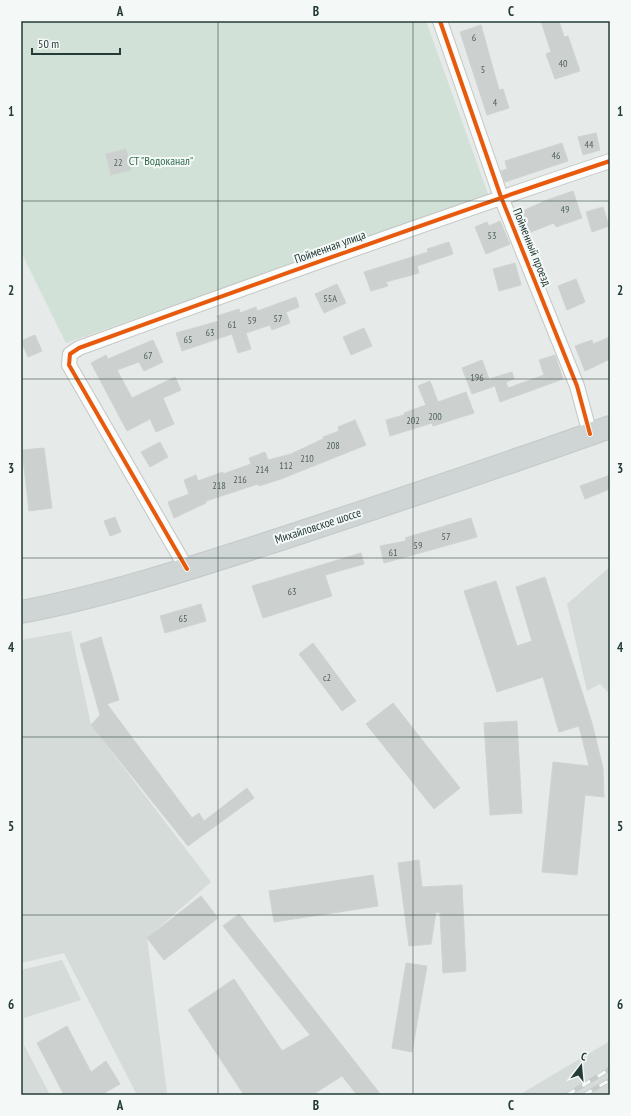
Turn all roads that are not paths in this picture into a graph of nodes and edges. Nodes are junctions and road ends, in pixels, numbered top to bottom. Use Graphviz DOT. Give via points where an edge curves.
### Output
graph roads {
  1 [pos="440,21"];
  2 [pos="610,161"];
  3 [pos="501,197"];
  4 [pos="600,431"];
  5 [pos="187,569"];
  6 [pos="21,612"];
  1 -- 3 [label="street, Пойменный проезд"];
  2 -- 3 [label="street, Пойменная улица"];
  3 -- 4 [label="street, Пойменный проезд" via="577,386"];
  3 -- 5 [label="street, Пойменная улица" via="79,348 70,354 69,365"];
  4 -- 5 [label="main road, Михайловское шоссе"];
  5 -- 6 [label="main road, Михайловское шоссе"];
}
